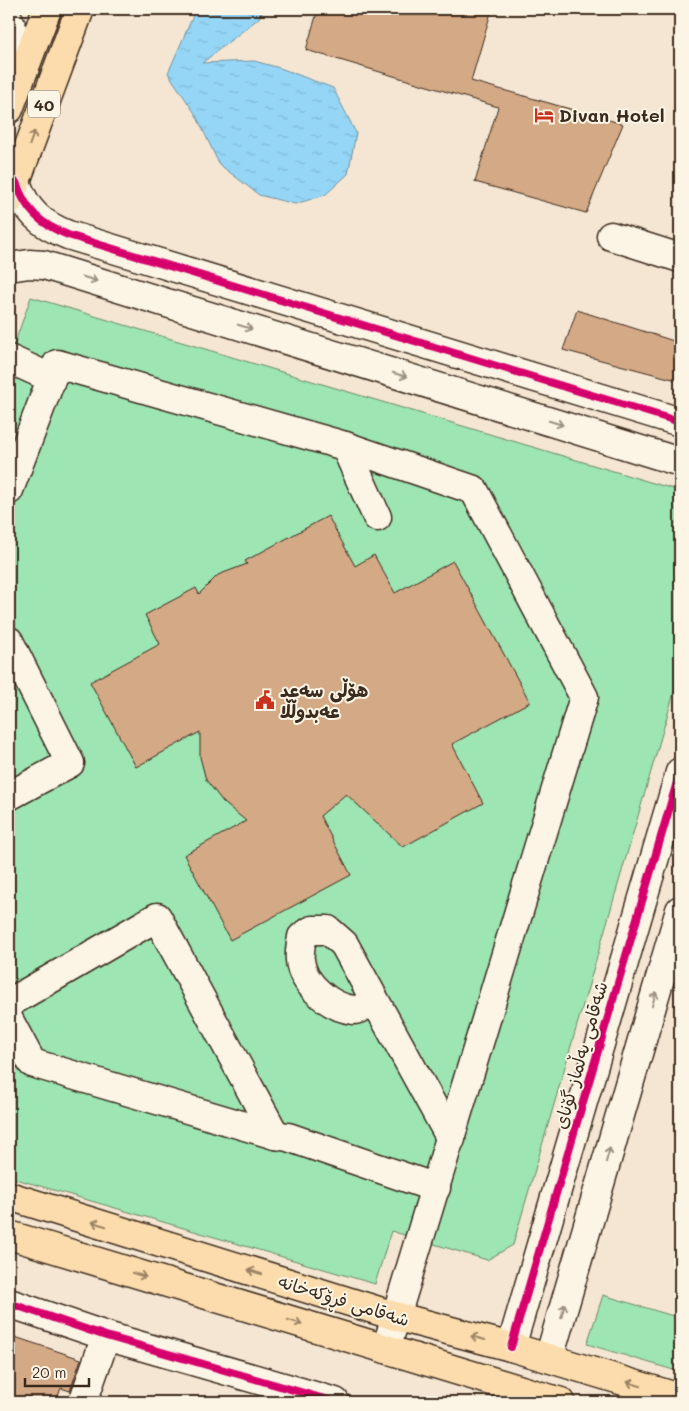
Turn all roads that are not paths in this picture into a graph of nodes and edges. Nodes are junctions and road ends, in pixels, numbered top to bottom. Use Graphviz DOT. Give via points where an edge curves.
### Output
graph roads {
  1 [pos="47,9"];
  2 [pos="80,9"];
  3 [pos="9,20"];
  4 [pos="25,68"];
  5 [pos="9,109"];
  6 [pos="12,191"];
  7 [pos="68,235"];
  8 [pos="610,236"];
  9 [pos="680,258"];
  10 [pos="9,267"];
  11 [pos="58,270"];
  12 [pos="9,359"];
  13 [pos="52,378"];
  14 [pos="680,422"];
  15 [pos="346,446"];
  16 [pos="680,462"];
  17 [pos="9,490"];
  18 [pos="377,517"];
  19 [pos="9,641"];
  20 [pos="680,772"];
  21 [pos="9,796"];
  22 [pos="680,910"];
  23 [pos="375,1001"];
  24 [pos="9,1003"];
  25 [pos="9,1020"];
  26 [pos="275,1135"];
  27 [pos="450,1139"];
  28 [pos="436,1188"];
  29 [pos="9,1196"];
  30 [pos="9,1235"];
  31 [pos="9,1303"];
  32 [pos="395,1316"];
  33 [pos="106,1336"];
  34 [pos="511,1347"];
  35 [pos="386,1349"];
  36 [pos="549,1358"];
  37 [pos="680,1398"];
  38 [pos="83,1402"];
  39 [pos="336,1402"];
  40 [pos="561,1402"];
  1 -- 4 [label="main road, 40"];
  6 -- 2 [label="main road, 40, one-way"];
  3 -- 4 [label="street"];
  4 -- 5 [label="main road, 40"];
  6 -- 7 [label="street" via="33,213"];
  7 -- 11 [label="street" via="52,240 47,248 47,257"];
  7 -- 14 [label="street"];
  8 -- 9 [label="street"];
  10 -- 11 [label="street" via="29,264"];
  11 -- 16 [label="street, one-way"];
  12 -- 13 [label="street"];
  13 -- 15 [label="street" via="57,364"];
  13 -- 17 [label="street"];
  15 -- 18 [label="street"];
  15 -- 27 [label="street" via="474,490 584,697"];
  19 -- 21 [label="street" via="70,763"];
  20 -- 34 [label="street, شەقامی یەڵماز گۆنای"];
  36 -- 22 [label="street, one-way"];
  23 -- 27 [label="street"];
  24 -- 26 [label="street" via="157,917"];
  25 -- 26 [label="street" via="32,1063"];
  26 -- 28 [label="street"];
  27 -- 28 [label="street"];
  28 -- 32 [label="street"];
  32 -- 29 [label="main road, شەقامی فڕۆکەخانە, one-way"];
  30 -- 35 [label="main road, شەقامی فڕۆکەخانە, one-way"];
  31 -- 33 [label="street"];
  34 -- 32 [label="main road, شەقامی فڕۆکەخانە, one-way"];
  32 -- 35 [label="street"];
  33 -- 38 [label="street"];
  33 -- 39 [label="street"];
  34 -- 36 [label="main road, شەقامی فڕۆکەخانە"];
  35 -- 40 [label="main road, شەقامی فڕۆکەخانە"];
  37 -- 36 [label="main road, شەقامی فڕۆکەخانە, one-way"];
}
